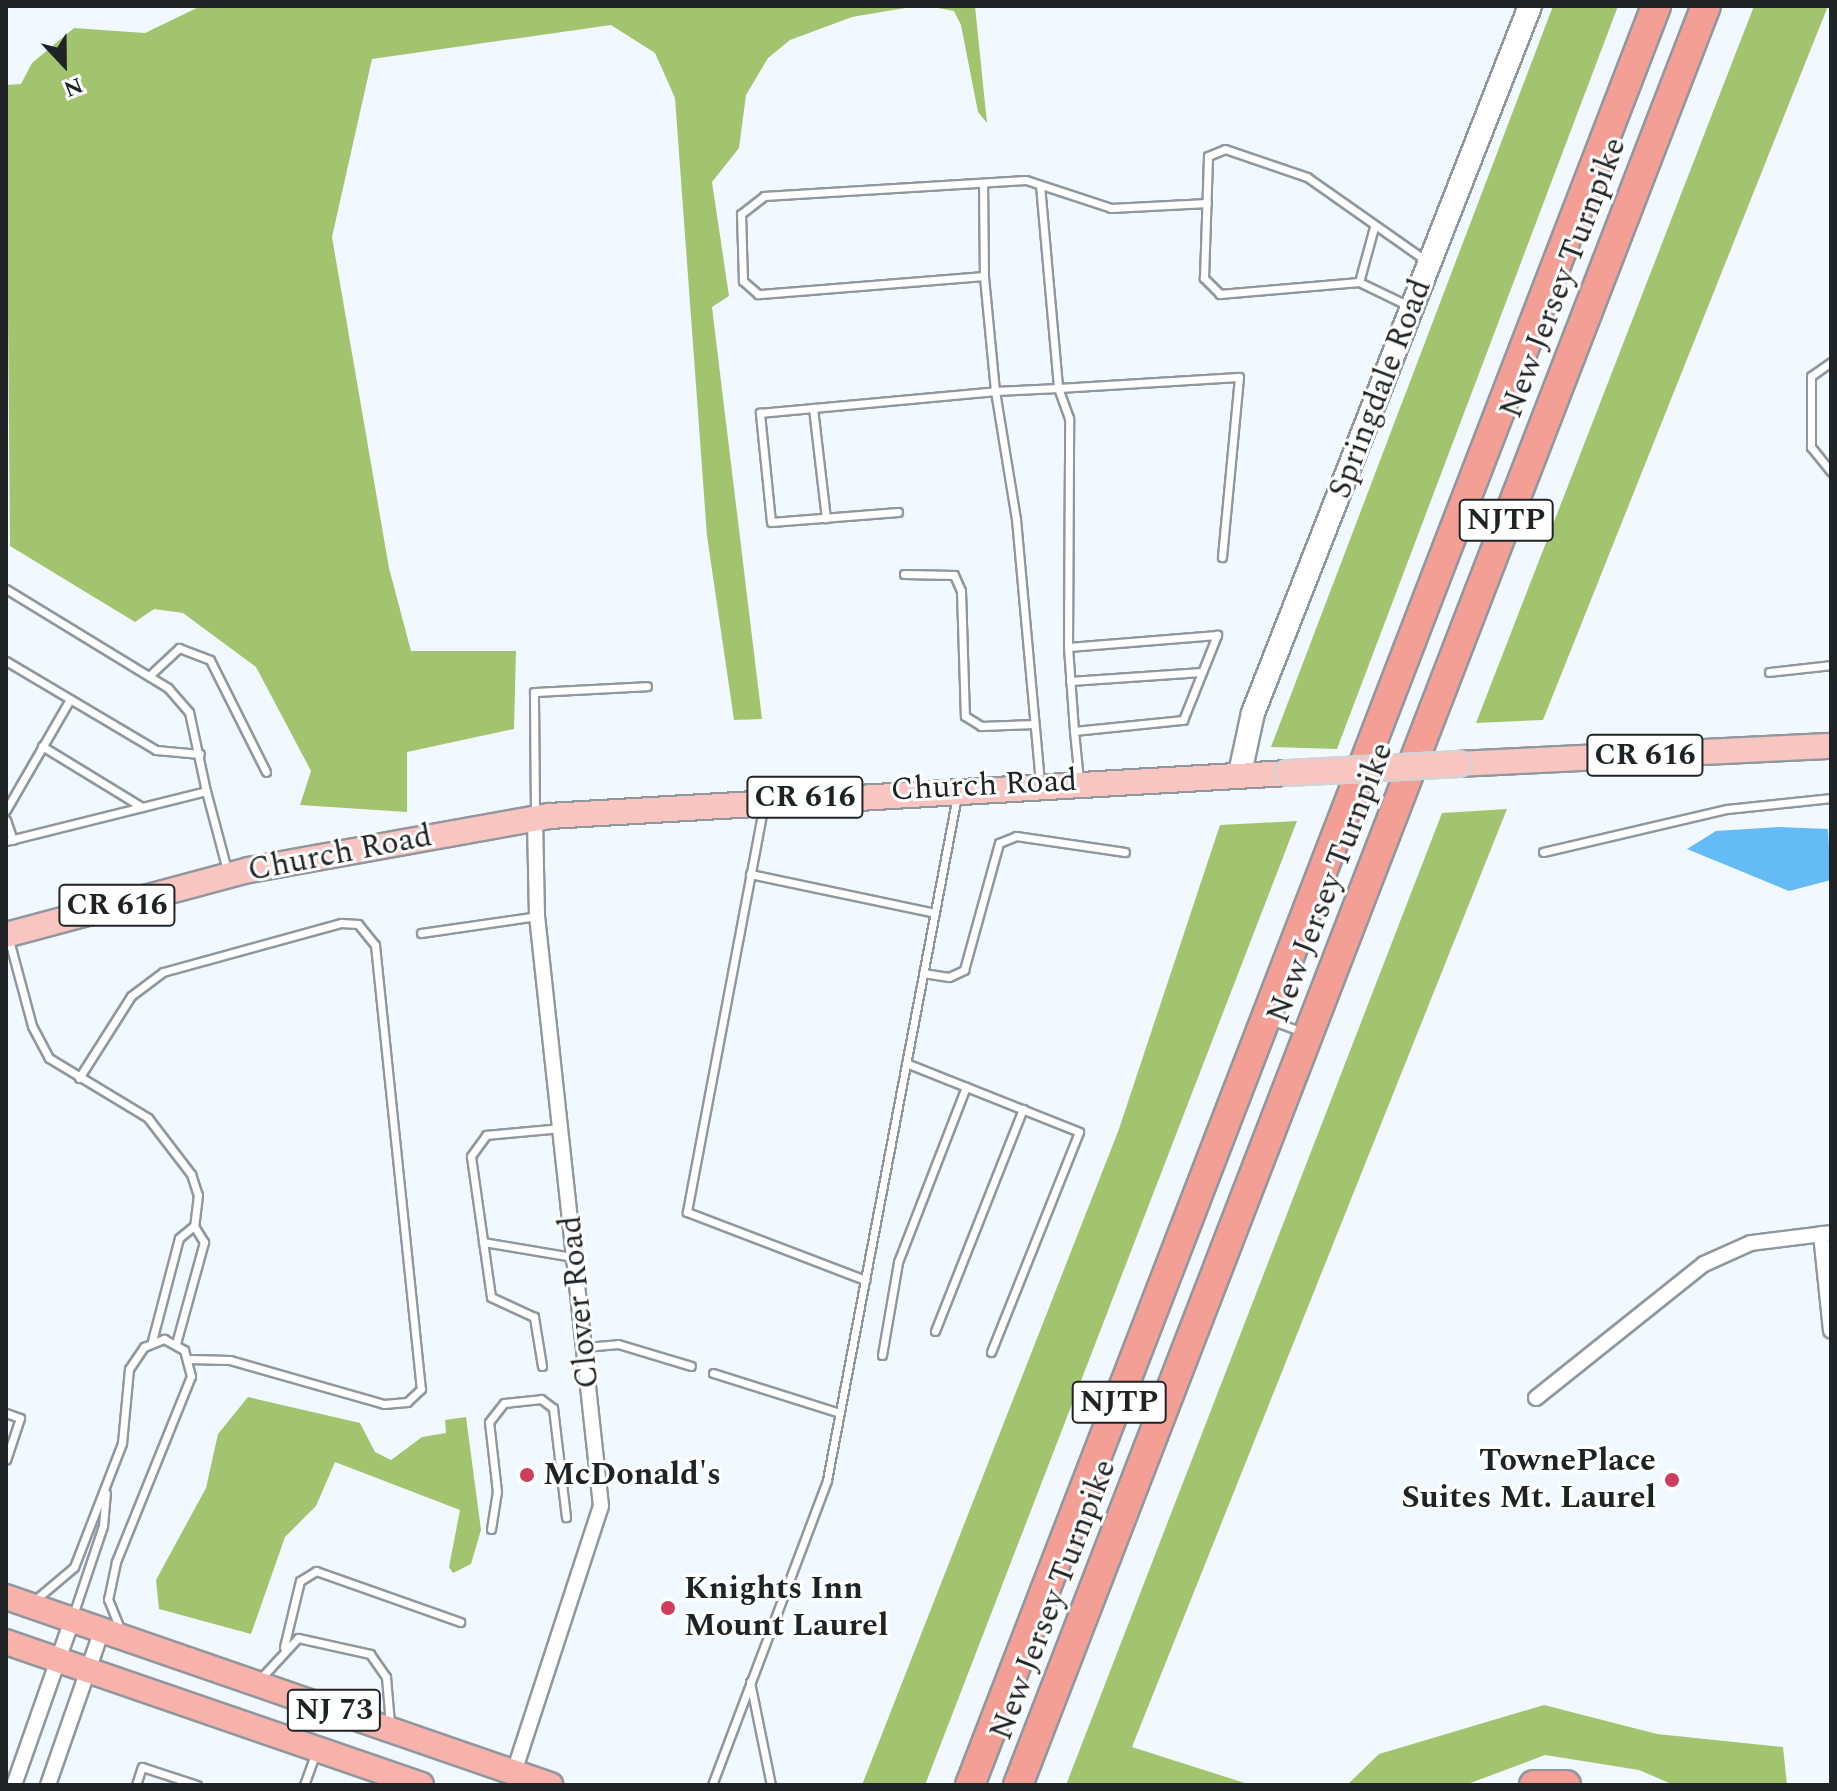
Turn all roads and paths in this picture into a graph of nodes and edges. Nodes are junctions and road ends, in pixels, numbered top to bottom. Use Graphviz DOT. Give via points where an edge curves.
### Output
graph roads {
  1 [pos="1530,6"];
  2 [pos="1656,6"];
  3 [pos="1706,6"];
  4 [pos="983,183"];
  5 [pos="1040,185"];
  6 [pos="1207,203"];
  7 [pos="1374,227"];
  8 [pos="1431,264"];
  9 [pos="984,276"];
  10 [pos="1359,282"];
  11 [pos="1413,308"];
  12 [pos="1831,362"];
  13 [pos="1058,388"];
  14 [pos="995,391"];
  15 [pos="813,408"];
  16 [pos="1831,472"];
  17 [pos="898,512"];
  18 [pos="826,518"];
  19 [pos="1222,557"];
  20 [pos="904,574"];
  21 [pos="6,589"];
  22 [pos="1068,647"];
  23 [pos="6,661"];
  24 [pos="1831,665"];
  25 [pos="1202,672"];
  26 [pos="1769,672"];
  27 [pos="149,676"];
  28 [pos="1070,681"];
  29 [pos="647,686"];
  30 [pos="70,699"];
  31 [pos="1034,724"];
  32 [pos="1074,731"];
  33 [pos="42,746"];
  34 [pos="1831,746"];
  35 [pos="200,754"];
  36 [pos="266,772"];
  37 [pos="1240,773"];
  38 [pos="1079,780"];
  39 [pos="1040,782"];
  40 [pos="959,789"];
  41 [pos="206,791"];
  42 [pos="1831,798"];
  43 [pos="765,799"];
  44 [pos="142,807"];
  45 [pos="6,810"];
  46 [pos="535,819"];
  47 [pos="6,820"];
  48 [pos="10,840"];
  49 [pos="1125,852"];
  50 [pos="1543,852"];
  51 [pos="750,874"];
  52 [pos="228,876"];
  53 [pos="935,913"];
  54 [pos="537,916"];
  55 [pos="421,933"];
  56 [pos="7,935"];
  57 [pos="923,973"];
  58 [pos="1268,1020"];
  59 [pos="1309,1034"];
  60 [pos="906,1063"];
  61 [pos="79,1078"];
  62 [pos="966,1087"];
  63 [pos="1023,1109"];
  64 [pos="561,1128"];
  65 [pos="194,1226"];
  66 [pos="1826,1234"];
  67 [pos="483,1242"];
  68 [pos="575,1258"];
  69 [pos="865,1280"];
  70 [pos="1831,1330"];
  71 [pos="935,1331"];
  72 [pos="152,1341"];
  73 [pos="176,1344"];
  74 [pos="585,1347"];
  75 [pos="991,1352"];
  76 [pos="882,1355"];
  77 [pos="189,1359"];
  78 [pos="542,1366"];
  79 [pos="691,1366"];
  80 [pos="713,1373"];
  81 [pos="1536,1398"];
  82 [pos="6,1413"];
  83 [pos="840,1413"];
  84 [pos="6,1460"];
  85 [pos="107,1482"];
  86 [pos="566,1517"];
  87 [pos="491,1529"];
  88 [pos="17,1600"];
  89 [pos="72,1620"];
  90 [pos="460,1622"];
  91 [pos="113,1634"];
  92 [pos="6,1642"];
  93 [pos="284,1647"];
  94 [pos="59,1658"];
  95 [pos="88,1668"];
  96 [pos="750,1680"];
  97 [pos="257,1683"];
  98 [pos="390,1730"];
  99 [pos="317,1748"];
  100 [pos="514,1772"];
  101 [pos="14,1785"];
  102 [pos="48,1785"];
  103 [pos="136,1785"];
  104 [pos="197,1785"];
  105 [pos="304,1785"];
  106 [pos="421,1785"];
  107 [pos="550,1785"];
  108 [pos="712,1785"];
  109 [pos="771,1785"];
  110 [pos="970,1785"];
  111 [pos="1018,1785"];
  112 [pos="1534,1785"];
  113 [pos="1566,1785"];
  1 -- 8 [label="main road, Springdale Road"];
  2 -- 58 [label="highway, New Jersey Turnpike / NJTP"];
  3 -- 59 [label="highway, New Jersey Turnpike / NJTP"];
  4 -- 5 [label="lane"];
  4 -- 9 [label="lane"];
  4 -- 9 [label="lane" via="764,196 741,214 743,281 758,294"];
  5 -- 6 [label="lane" via="1111,208"];
  5 -- 13 [label="lane"];
  6 -- 7 [label="lane" via="1208,156 1225,149 1307,177"];
  6 -- 10 [label="lane" via="1204,278 1220,294"];
  7 -- 8 [label="lane"];
  7 -- 10 [label="lane"];
  8 -- 11 [label="main road, Springdale Road"];
  9 -- 14 [label="lane"];
  10 -- 11 [label="lane"];
  11 -- 37 [label="main road, Springdale Road" via="1253,713"];
  12 -- 16 [label="lane" via="1811,376 1811,447"];
  13 -- 14 [label="lane"];
  13 -- 19 [label="lane" via="1239,377"];
  13 -- 22 [label="lane" via="1070,434"];
  14 -- 15 [label="lane"];
  14 -- 31 [label="lane"];
  15 -- 18 [label="lane"];
  15 -- 18 [label="lane" via="760,413 771,522"];
  17 -- 18 [label="lane"];
  20 -- 31 [label="lane" via="954,575 961,591 965,716 981,726"];
  21 -- 27 [label="lane"];
  22 -- 25 [label="lane" via="1217,635"];
  22 -- 28 [label="lane"];
  23 -- 30 [label="lane"];
  24 -- 26 [label="lane"];
  25 -- 28 [label="lane"];
  25 -- 32 [label="lane" via="1183,720"];
  27 -- 35 [label="lane" via="189,712"];
  27 -- 36 [label="lane" via="179,648 210,660"];
  28 -- 32 [label="lane"];
  29 -- 46 [label="lane" via="534,692"];
  30 -- 33 [label="lane"];
  30 -- 35 [label="lane" via="156,750"];
  31 -- 39 [label="lane"];
  32 -- 38 [label="lane"];
  33 -- 44 [label="lane"];
  33 -- 45 [label="lane"];
  34 -- 37 [label="main road, Church Road / CR 616, bridge"];
  35 -- 41 [label="lane"];
  37 -- 38 [label="main road, Church Road / CR 616"];
  38 -- 39 [label="main road, Church Road / CR 616"];
  39 -- 40 [label="main road, Church Road / CR 616"];
  40 -- 43 [label="main road, Church Road / CR 616"];
  40 -- 53 [label="lane"];
  41 -- 44 [label="lane"];
  41 -- 52 [label="lane"];
  42 -- 50 [label="lane" via="1727,809"];
  43 -- 46 [label="main road, Church Road / CR 616"];
  43 -- 51 [label="lane"];
  44 -- 48 [label="lane"];
  46 -- 52 [label="main road, Church Road / CR 616"];
  46 -- 54 [label="street, Clover Road"];
  47 -- 48 [label="lane"];
  49 -- 57 [label="lane" via="1016,836 999,843 964,970 949,977"];
  51 -- 53 [label="lane"];
  51 -- 69 [label="lane" via="687,1212"];
  52 -- 56 [label="main road, Church Road / CR 616"];
  53 -- 57 [label="lane"];
  54 -- 55 [label="lane"];
  54 -- 64 [label="street, Clover Road"];
  56 -- 61 [label="lane" via="37,1037 55,1063"];
  57 -- 60 [label="lane"];
  58 -- 59 [label="lane"];
  58 -- 110 [label="highway, New Jersey Turnpike / NJTP"];
  59 -- 111 [label="highway, New Jersey Turnpike / NJTP"];
  60 -- 62 [label="lane"];
  60 -- 69 [label="lane"];
  61 -- 65 [label="lane" via="148,1118 170,1139 198,1195"];
  61 -- 77 [label="lane" via="131,996 163,972 341,923 358,924 375,945 421,1389 407,1402 384,1404 230,1360"];
  62 -- 63 [label="lane"];
  62 -- 76 [label="lane" via="898,1262"];
  63 -- 71 [label="lane"];
  63 -- 75 [label="lane" via="1079,1132"];
  64 -- 67 [label="lane" via="486,1135 474,1143"];
  64 -- 68 [label="street, Clover Road"];
  65 -- 72 [label="lane" via="179,1238"];
  65 -- 73 [label="lane" via="204,1242"];
  66 -- 70 [label="street"];
  66 -- 81 [label="street" via="1751,1243 1704,1264"];
  67 -- 68 [label="lane"];
  67 -- 78 [label="lane" via="494,1303 534,1317"];
  68 -- 74 [label="street, Clover Road"];
  69 -- 83 [label="lane"];
  72 -- 73 [label="lane"];
  72 -- 85 [label="lane" via="129,1369 127,1423"];
  73 -- 77 [label="lane"];
  74 -- 79 [label="lane" via="618,1344"];
  74 -- 100 [label="street, Clover Road" via="599,1517"];
  77 -- 91 [label="lane" via="188,1387 152,1458 108,1590"];
  80 -- 83 [label="lane"];
  82 -- 84 [label="lane" via="20,1418"];
  83 -- 96 [label="lane" via="822,1497"];
  85 -- 88 [label="lane" via="68,1577"];
  85 -- 89 [label="lane" via="103,1526"];
  86 -- 87 [label="lane" via="553,1408 541,1399 504,1403 489,1422 497,1492"];
  88 -- 89 [label="highway, NJ 73"];
  89 -- 91 [label="highway, NJ 73"];
  89 -- 94 [label="street"];
  90 -- 93 [label="lane" via="316,1571 300,1581"];
  91 -- 95 [label="street"];
  91 -- 97 [label="highway, NJ 73"];
  92 -- 94 [label="highway, NJ 73"];
  93 -- 97 [label="lane"];
  93 -- 98 [label="lane" via="313,1637 381,1662"];
  94 -- 95 [label="highway, NJ 73"];
  94 -- 101 [label="street"];
  95 -- 99 [label="highway, NJ 73"];
  95 -- 102 [label="street"];
  96 -- 108 [label="lane"];
  96 -- 109 [label="lane"];
  97 -- 98 [label="highway, NJ 73"];
  98 -- 100 [label="highway, NJ 73"];
  99 -- 105 [label="lane"];
  99 -- 106 [label="highway, NJ 73"];
  100 -- 107 [label="highway, NJ 73"];
  103 -- 104 [label="lane" via="142,1767"];
  112 -- 113 [label="highway"];
}
